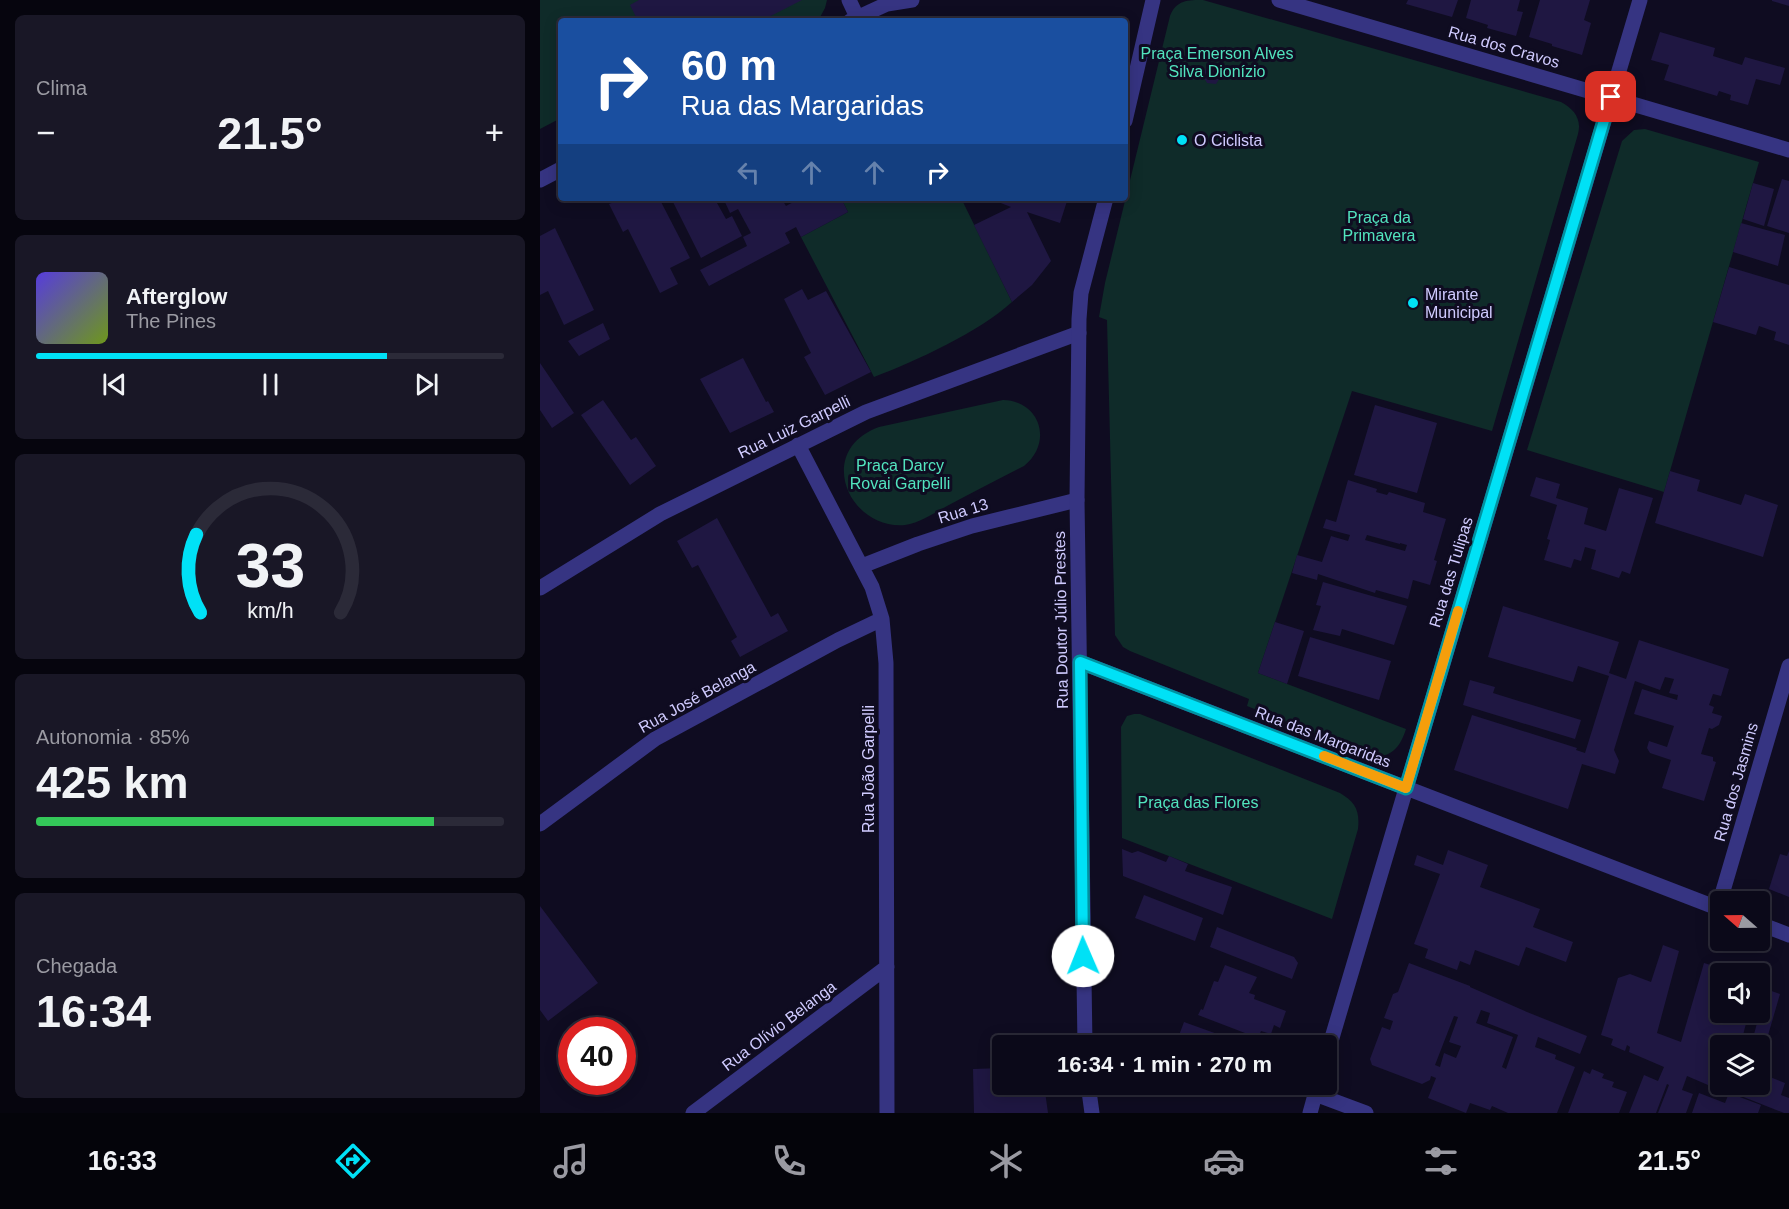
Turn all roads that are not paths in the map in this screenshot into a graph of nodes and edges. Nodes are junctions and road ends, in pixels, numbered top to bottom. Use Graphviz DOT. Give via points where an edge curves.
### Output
graph roads {
  1 [pos="849,0"];
  2 [pos="912,0"];
  3 [pos="1153,0"];
  4 [pos="1279,0"];
  5 [pos="1640,0"];
  6 [pos="1296,2"];
  7 [pos="853,18"];
  8 [pos="855,18"];
  9 [pos="1611,97"];
  10 [pos="1128,108"];
  11 [pos="1789,150"];
  12 [pos="558,171"];
  13 [pos="540,180"];
  14 [pos="1105,201"];
  15 [pos="1079,333"];
  16 [pos="798,446"];
  17 [pos="1077,500"];
  18 [pos="862,566"];
  19 [pos="540,588"];
  20 [pos="882,619"];
  21 [pos="1080,662"];
  22 [pos="1789,666"];
  23 [pos="1406,788"];
  24 [pos="540,824"];
  25 [pos="1724,891"];
  26 [pos="1710,905"];
  27 [pos="1770,928"];
  28 [pos="1789,935"];
  29 [pos="887,967"];
  30 [pos="1085,1035"];
  31 [pos="1333,1035"];
  32 [pos="1090,1095"];
  33 [pos="1315,1095"];
  34 [pos="1329,1095"];
  35 [pos="693,1113"];
  36 [pos="887,1113"];
  37 [pos="1092,1113"];
  38 [pos="1310,1113"];
  39 [pos="1366,1113"];
  1 -- 7 [label="street"];
  2 -- 8 [label="street" via="886,4"];
  3 -- 10 [label="street"];
  4 -- 6 [label="street, Rua dos Cravos"];
  5 -- 9 [label="street, Rua das Tulipas"];
  6 -- 9 [label="street, Rua dos Cravos"];
  9 -- 11 [label="street, Rua dos Cravos"];
  9 -- 23 [label="street, Rua das Tulipas"];
  12 -- 13 [label="street"];
  14 -- 15 [label="street, Rua Doutor Júlio Prestes" via="1081,293"];
  15 -- 16 [label="street, Rua Luiz Garpelli" via="876,408"];
  15 -- 17 [label="street, Rua Doutor Júlio Prestes"];
  16 -- 18 [label="street, Rua João Garpelli"];
  16 -- 19 [label="street, Rua Luiz Garpelli" via="660,514"];
  17 -- 18 [label="street, Rua 13" via="972,526"];
  17 -- 21 [label="street, Rua Doutor Júlio Prestes"];
  18 -- 20 [label="street, Rua João Garpelli"];
  20 -- 24 [label="street, Rua José Belanga" via="655,739"];
  20 -- 29 [label="street, Rua João Garpelli" via="886,663"];
  21 -- 23 [label="street, Rua das Margaridas"];
  21 -- 30 [label="street, Rua Doutor Júlio Prestes"];
  22 -- 25 [label="street, Rua dos Jasmins"];
  23 -- 26 [label="street, Rua das Margaridas"];
  23 -- 31 [label="street, Rua das Tulipas"];
  27 -- 28 [label="street"];
  29 -- 35 [label="street, Rua Olívio Belanga"];
  29 -- 36 [label="street, Rua João Garpelli"];
  32 -- 37 [label="street"];
  33 -- 38 [label="street"];
  34 -- 39 [label="street"];
}
